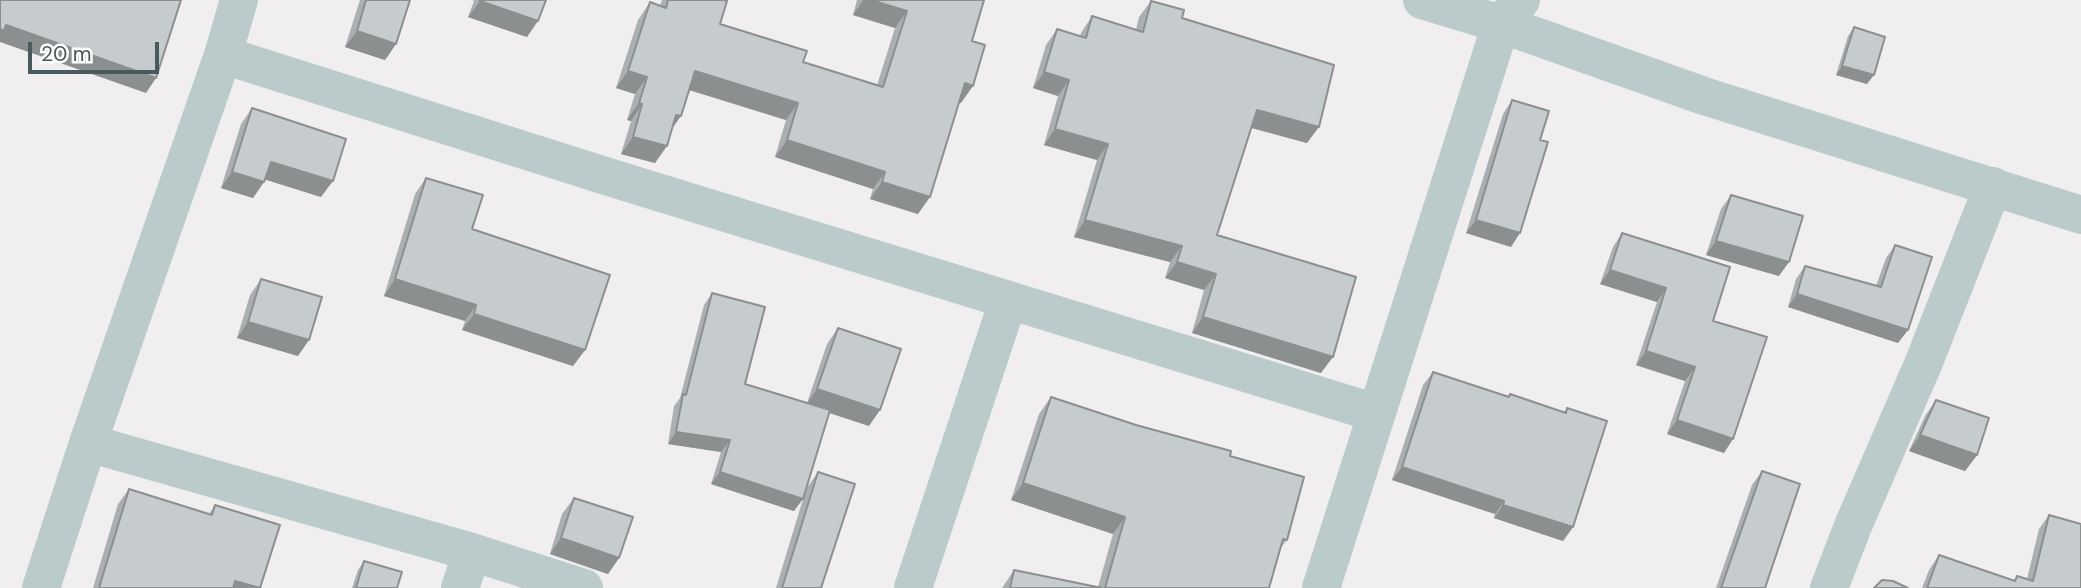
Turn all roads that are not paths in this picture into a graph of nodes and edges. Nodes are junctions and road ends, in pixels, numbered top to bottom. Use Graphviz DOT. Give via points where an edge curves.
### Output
graph roads {
  1 [pos="239,0"];
  2 [pos="1422,0"];
  3 [pos="1511,12"];
  4 [pos="223,55"];
  5 [pos="1993,186"];
  6 [pos="2081,215"];
  7 [pos="1008,301"];
  8 [pos="1376,413"];
  9 [pos="88,443"];
  10 [pos="472,552"];
  11 [pos="41,588"];
  12 [pos="460,588"];
  13 [pos="584,588"];
  14 [pos="913,588"];
  15 [pos="1321,588"];
  16 [pos="1829,588"];
  1 -- 4 [label="street"];
  2 -- 3 [label="street"];
  3 -- 5 [label="street" via="1704,96"];
  3 -- 8 [label="street"];
  4 -- 7 [label="street"];
  4 -- 9 [label="street"];
  5 -- 6 [label="street"];
  5 -- 16 [label="street"];
  7 -- 8 [label="street"];
  7 -- 14 [label="street"];
  8 -- 15 [label="street"];
  9 -- 10 [label="street"];
  9 -- 11 [label="street"];
  10 -- 12 [label="street"];
  10 -- 13 [label="street"];
}
